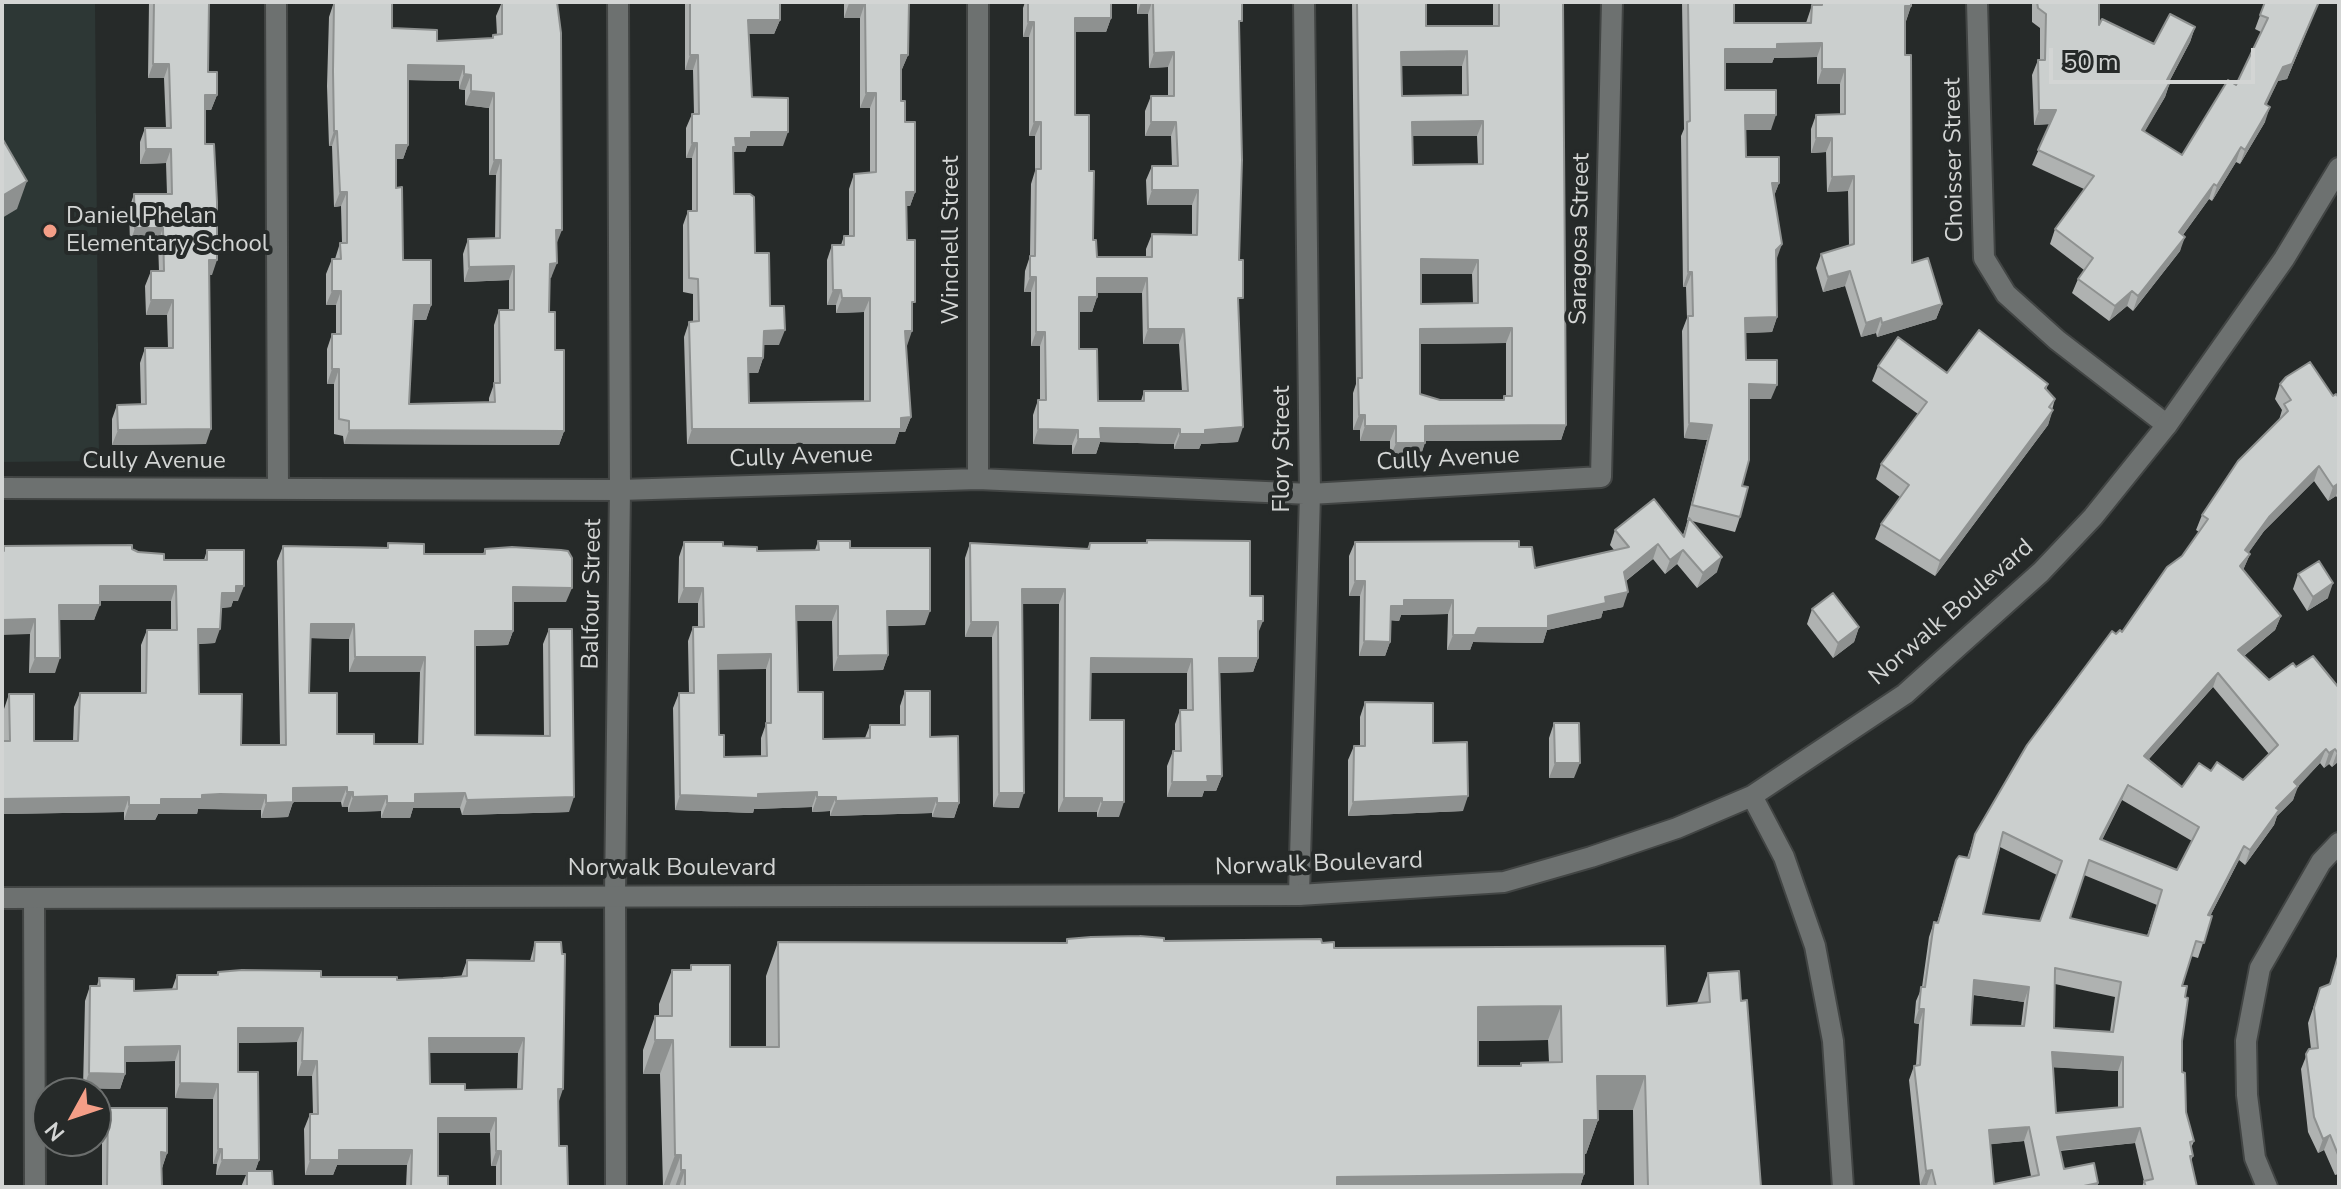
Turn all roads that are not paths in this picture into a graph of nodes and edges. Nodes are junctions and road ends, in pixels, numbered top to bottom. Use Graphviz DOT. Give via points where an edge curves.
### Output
graph roads {
  1 [pos="276,2"];
  2 [pos="618,2"];
  3 [pos="978,2"];
  4 [pos="1304,2"];
  5 [pos="1612,2"];
  6 [pos="1977,2"];
  7 [pos="2339,168"];
  8 [pos="2167,425"];
  9 [pos="1601,477"];
  10 [pos="978,479"];
  11 [pos="2,488"];
  12 [pos="278,488"];
  13 [pos="620,490"];
  14 [pos="1310,494"];
  15 [pos="1752,796"];
  16 [pos="2339,843"];
  17 [pos="615,895"];
  18 [pos="1299,895"];
  19 [pos="2,898"];
  20 [pos="34,898"];
  21 [pos="35,1187"];
  22 [pos="616,1187"];
  23 [pos="1843,1187"];
  24 [pos="2267,1187"];
  1 -- 12 [label="street"];
  2 -- 13 [label="street, Balfour Street"];
  3 -- 10 [label="street, Winchell Street"];
  4 -- 14 [label="street, Flory Street"];
  5 -- 9 [label="street, Saragosa Street"];
  6 -- 8 [label="street, Choisser Street" via="1984,258 2006,294"];
  7 -- 8 [label="street, Norwalk Boulevard" via="2284,259"];
  8 -- 15 [label="street, Norwalk Boulevard" via="2093,517 2029,583 1905,694"];
  9 -- 14 [label="street, Cully Avenue"];
  10 -- 13 [label="street, Cully Avenue"];
  10 -- 14 [label="street, Cully Avenue"];
  11 -- 12 [label="street, Cully Avenue"];
  12 -- 13 [label="street, Cully Avenue"];
  13 -- 17 [label="street, Balfour Street"];
  14 -- 18 [label="street, Flory Street"];
  15 -- 18 [label="street, Norwalk Boulevard" via="1677,828 1504,882"];
  15 -- 23 [label="street" via="1784,857 1815,946 1833,1041"];
  16 -- 24 [label="street" via="2314,874 2260,968 2246,1041 2247,1095 2255,1158"];
  17 -- 18 [label="street, Norwalk Boulevard"];
  17 -- 20 [label="street, Norwalk Boulevard"];
  17 -- 22 [label="street, Balfour Street"];
  19 -- 20 [label="street, Norwalk Boulevard"];
  20 -- 21 [label="street"];
}
